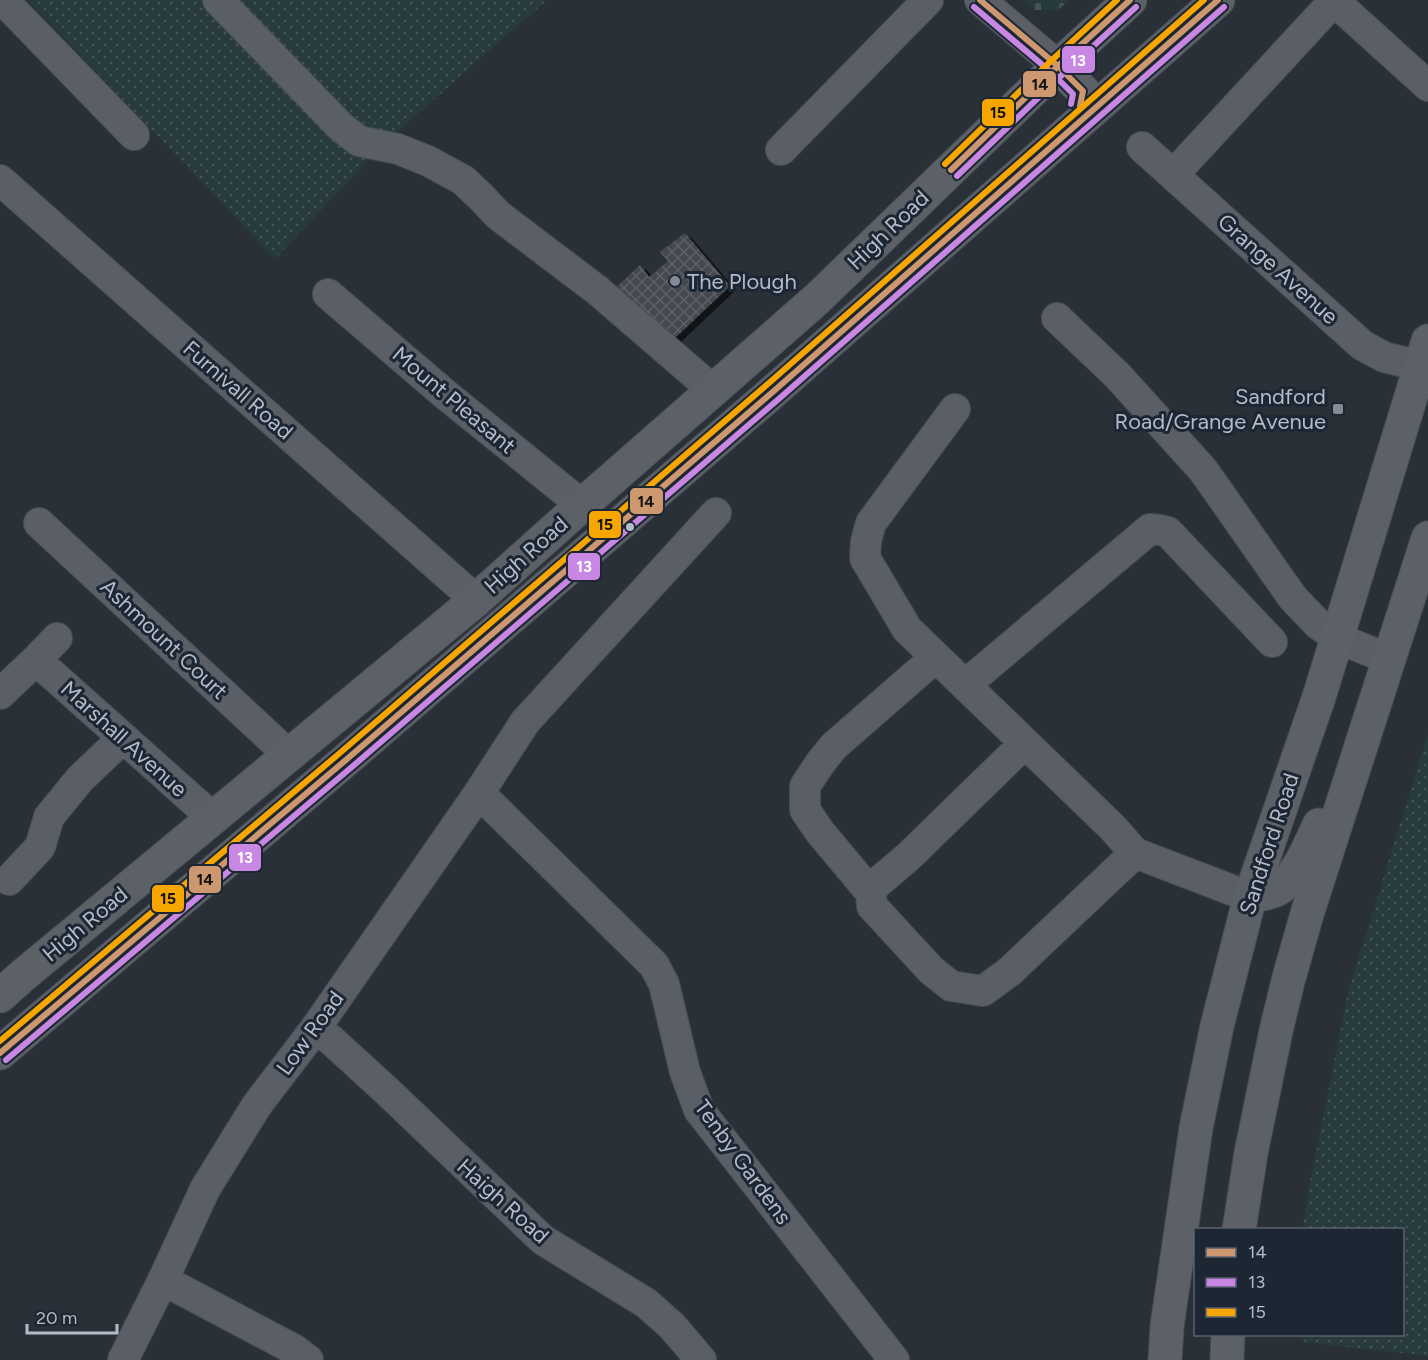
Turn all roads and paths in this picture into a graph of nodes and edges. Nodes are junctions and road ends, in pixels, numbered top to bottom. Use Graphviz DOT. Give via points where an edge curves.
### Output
graph roads {
  1 [pos="3,0"];
  2 [pos="218,0"];
  3 [pos="928,0"];
  4 [pos="980,0"];
  5 [pos="1130,0"];
  6 [pos="1194,0"];
  7 [pos="1218,0"];
  8 [pos="1333,1"];
  9 [pos="1058,66"];
  10 [pos="1428,86"];
  11 [pos="1083,91"];
  12 [pos="1077,124"];
  13 [pos="134,135"];
  14 [pos="1142,147"];
  15 [pos="782,150"];
  16 [pos="1173,175"];
  17 [pos="0,180"];
  18 [pos="328,294"];
  19 [pos="1057,318"];
  20 [pos="1425,359"];
  21 [pos="713,390"];
  22 [pos="955,410"];
  23 [pos="582,505"];
  24 [pos="716,513"];
  25 [pos="39,523"];
  26 [pos="1428,538"];
  27 [pos="476,600"];
  28 [pos="57,638"];
  29 [pos="1337,638"];
  30 [pos="1272,642"];
  31 [pos="936,657"];
  32 [pos="1389,659"];
  33 [pos="36,660"];
  34 [pos="965,685"];
  35 [pos="0,694"];
  36 [pos="1365,732"];
  37 [pos="123,738"];
  38 [pos="1025,743"];
  39 [pos="290,756"];
  40 [pos="479,793"];
  41 [pos="213,818"];
  42 [pos="1135,853"];
  43 [pos="9,880"];
  44 [pos="871,893"];
  45 [pos="1250,897"];
  46 [pos="0,996"];
  47 [pos="315,1029"];
  48 [pos="0,1053"];
  49 [pos="1239,1228"];
  50 [pos="163,1280"];
  51 [pos="1228,1336"];
  52 [pos="123,1360"];
  53 [pos="308,1360"];
  54 [pos="701,1360"];
  55 [pos="894,1360"];
  56 [pos="1165,1360"];
  57 [pos="1227,1360"];
  1 -- 13 [label="street"];
  2 -- 21 [label="street" via="359,141 398,149 463,180 498,215 597,290"];
  3 -- 15 [label="street"];
  4 -- 9 [label="street"];
  5 -- 9 [label="main road, High Road"];
  6 -- 11 [label="main road" via="1093,89"];
  7 -- 12 [label="main road, High Road"];
  8 -- 10 [label="street"];
  8 -- 16 [label="street"];
  9 -- 11 [label="main road"];
  9 -- 21 [label="main road, High Road" via="817,299"];
  11 -- 12 [label="main road"];
  12 -- 48 [label="main road, High Road" via="392,721"];
  14 -- 16 [label="street, Grange Avenue"];
  16 -- 20 [label="street, Grange Avenue" via="1362,345 1384,357"];
  17 -- 27 [label="street, Furnivall Road"];
  18 -- 23 [label="street, Mount Pleasant"];
  19 -- 29 [label="street" via="1117,375 1203,470 1293,598"];
  20 -- 29 [label="main road, Sandford Road"];
  21 -- 23 [label="main road, High Road"];
  22 -- 31 [label="street" via="871,523 866,541 865,558 907,629"];
  23 -- 27 [label="main road, High Road"];
  24 -- 40 [label="street, Low Road" via="525,722"];
  25 -- 39 [label="street, Ashmount Court"];
  26 -- 32 [label="main road"];
  27 -- 39 [label="main road, High Road"];
  28 -- 33 [label="street"];
  29 -- 32 [label="street"];
  29 -- 45 [label="main road, Sandford Road"];
  30 -- 34 [label="street" via="1168,532 1150,529"];
  31 -- 34 [label="street"];
  31 -- 44 [label="street" via="834,746 805,786 805,810"];
  32 -- 36 [label="main road"];
  33 -- 35 [label="street"];
  33 -- 37 [label="street, Marshall Avenue"];
  34 -- 38 [label="street"];
  36 -- 45 [label="main road" via="1292,875 1281,887"];
  36 -- 49 [label="main road" via="1288,981 1251,1153"];
  37 -- 41 [label="street, Marshall Avenue"];
  37 -- 43 [label="street" via="80,779 49,817 40,847"];
  38 -- 42 [label="street"];
  38 -- 44 [label="street"];
  39 -- 41 [label="main road, High Road"];
  40 -- 47 [label="street, Low Road"];
  40 -- 55 [label="street, Tenby Gardens" via="654,965 664,984 685,1072 699,1110"];
  41 -- 46 [label="main road, High Road"];
  42 -- 44 [label="street" via="1009,972 983,991 951,986 931,970 872,906"];
  42 -- 45 [label="street"];
  45 -- 56 [label="main road, Sandford Road" via="1196,1128"];
  47 -- 50 [label="street, Low Road" via="256,1105 205,1189"];
  47 -- 54 [label="street, Haigh Road" via="380,1084 543,1240 646,1302"];
  50 -- 52 [label="street, Low Road"];
  50 -- 53 [label="street"];
  51 -- 57 [label="main road"];
}
